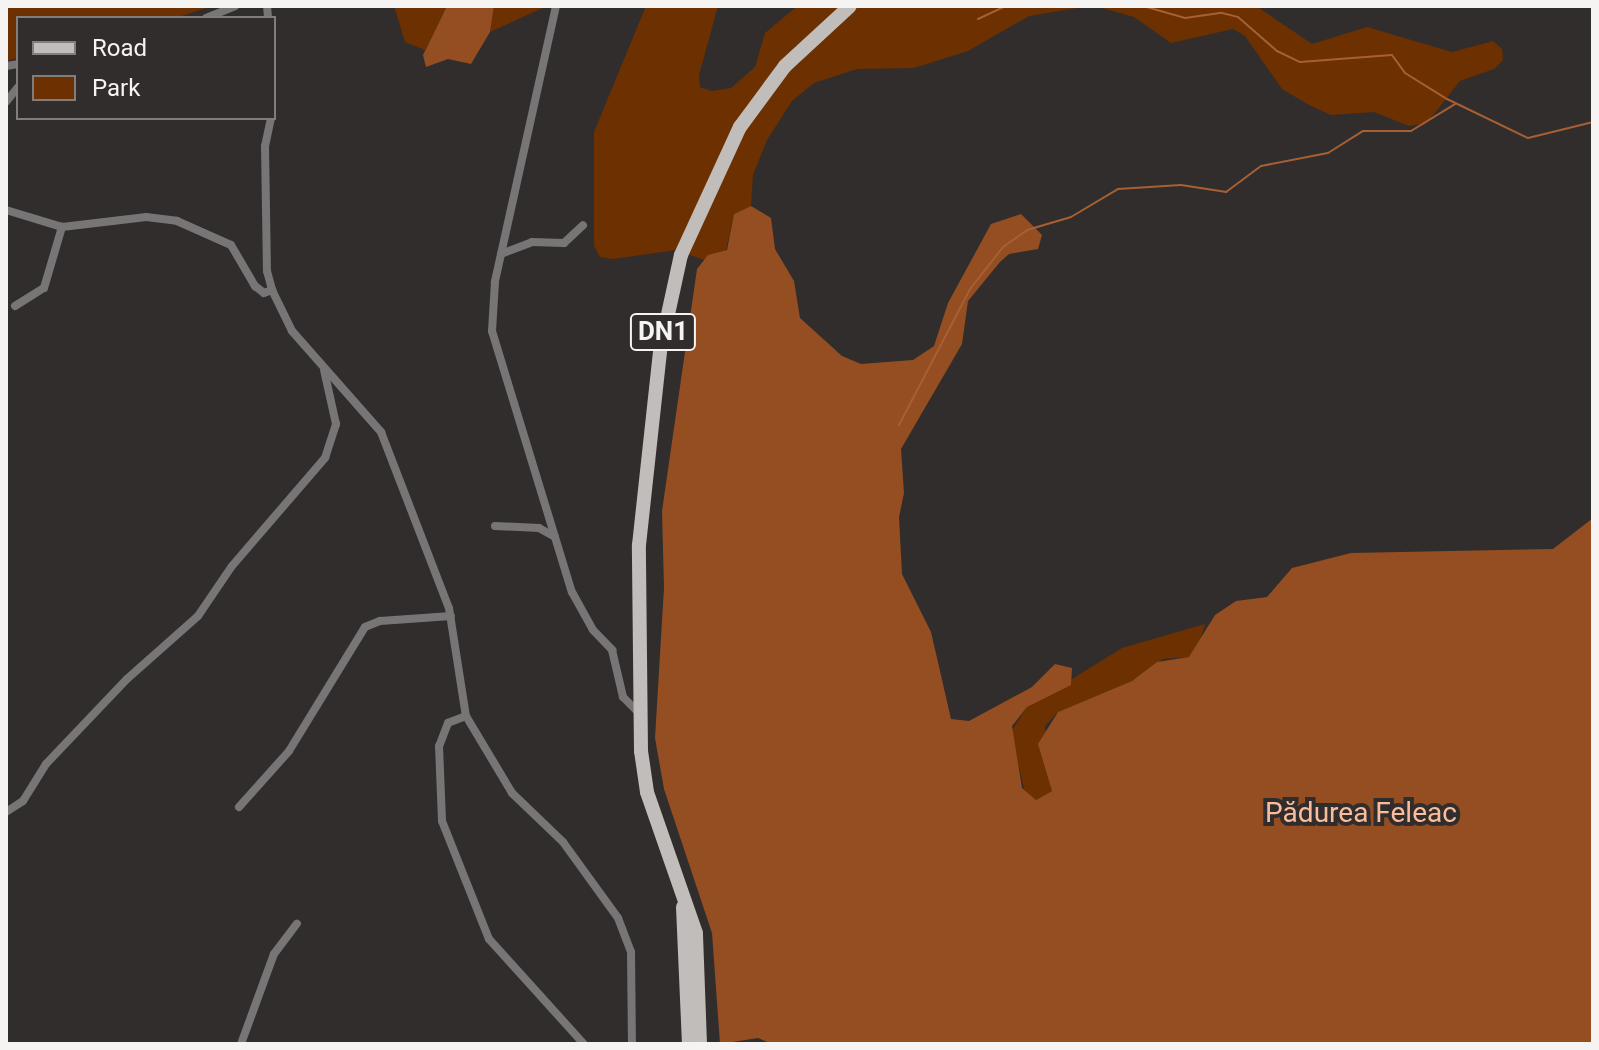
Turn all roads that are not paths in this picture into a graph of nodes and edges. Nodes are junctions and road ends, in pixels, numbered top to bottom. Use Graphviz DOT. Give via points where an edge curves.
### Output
graph roads {
  1 [pos="235,6"];
  2 [pos="556,6"];
  3 [pos="850,6"];
  4 [pos="211,16"];
  5 [pos="271,120"];
  6 [pos="6,210"];
  7 [pos="583,225"];
  8 [pos="62,227"];
  9 [pos="501,254"];
  10 [pos="272,290"];
  11 [pos="15,306"];
  12 [pos="323,366"];
  13 [pos="495,526"];
  14 [pos="556,538"];
  15 [pos="451,616"];
  16 [pos="640,715"];
  17 [pos="466,716"];
  18 [pos="239,807"];
  19 [pos="6,812"];
  20 [pos="683,898"];
  21 [pos="297,924"];
  22 [pos="241,1044"];
  23 [pos="584,1044"];
  24 [pos="632,1044"];
  25 [pos="689,1044"];
  26 [pos="700,1044"];
  1 -- 4 [label="street"];
  2 -- 9 [label="street"];
  3 -- 16 [label="main road, DN1" via="762,93 719,165 681,255 660,351 643,488"];
  5 -- 10 [label="street" via="265,146 267,271"];
  6 -- 8 [label="street"];
  7 -- 9 [label="street" via="564,243 532,242"];
  8 -- 10 [label="street" via="146,217 177,221 231,245 255,286 264,293"];
  8 -- 11 [label="street" via="44,288"];
  9 -- 14 [label="street" via="492,308 494,349"];
  10 -- 12 [label="street" via="292,331"];
  12 -- 15 [label="street" via="381,432"];
  12 -- 19 [label="street" via="336,424 325,458 232,566 198,616 127,679 46,764 23,801"];
  13 -- 14 [label="street" via="539,528"];
  14 -- 16 [label="street" via="572,592 593,630 612,650 623,697"];
  15 -- 17 [label="street"];
  15 -- 18 [label="street" via="380,621 365,627 289,751"];
  16 -- 20 [label="main road, DN1" via="647,792"];
  17 -- 23 [label="street" via="448,723 439,746 442,821 489,939"];
  17 -- 24 [label="street" via="512,793 563,842 618,918 631,952"];
  20 -- 25 [label="main road, DN1"];
  20 -- 26 [label="main road, DN1" via="698,949"];
  21 -- 22 [label="street" via="274,954"];
}
